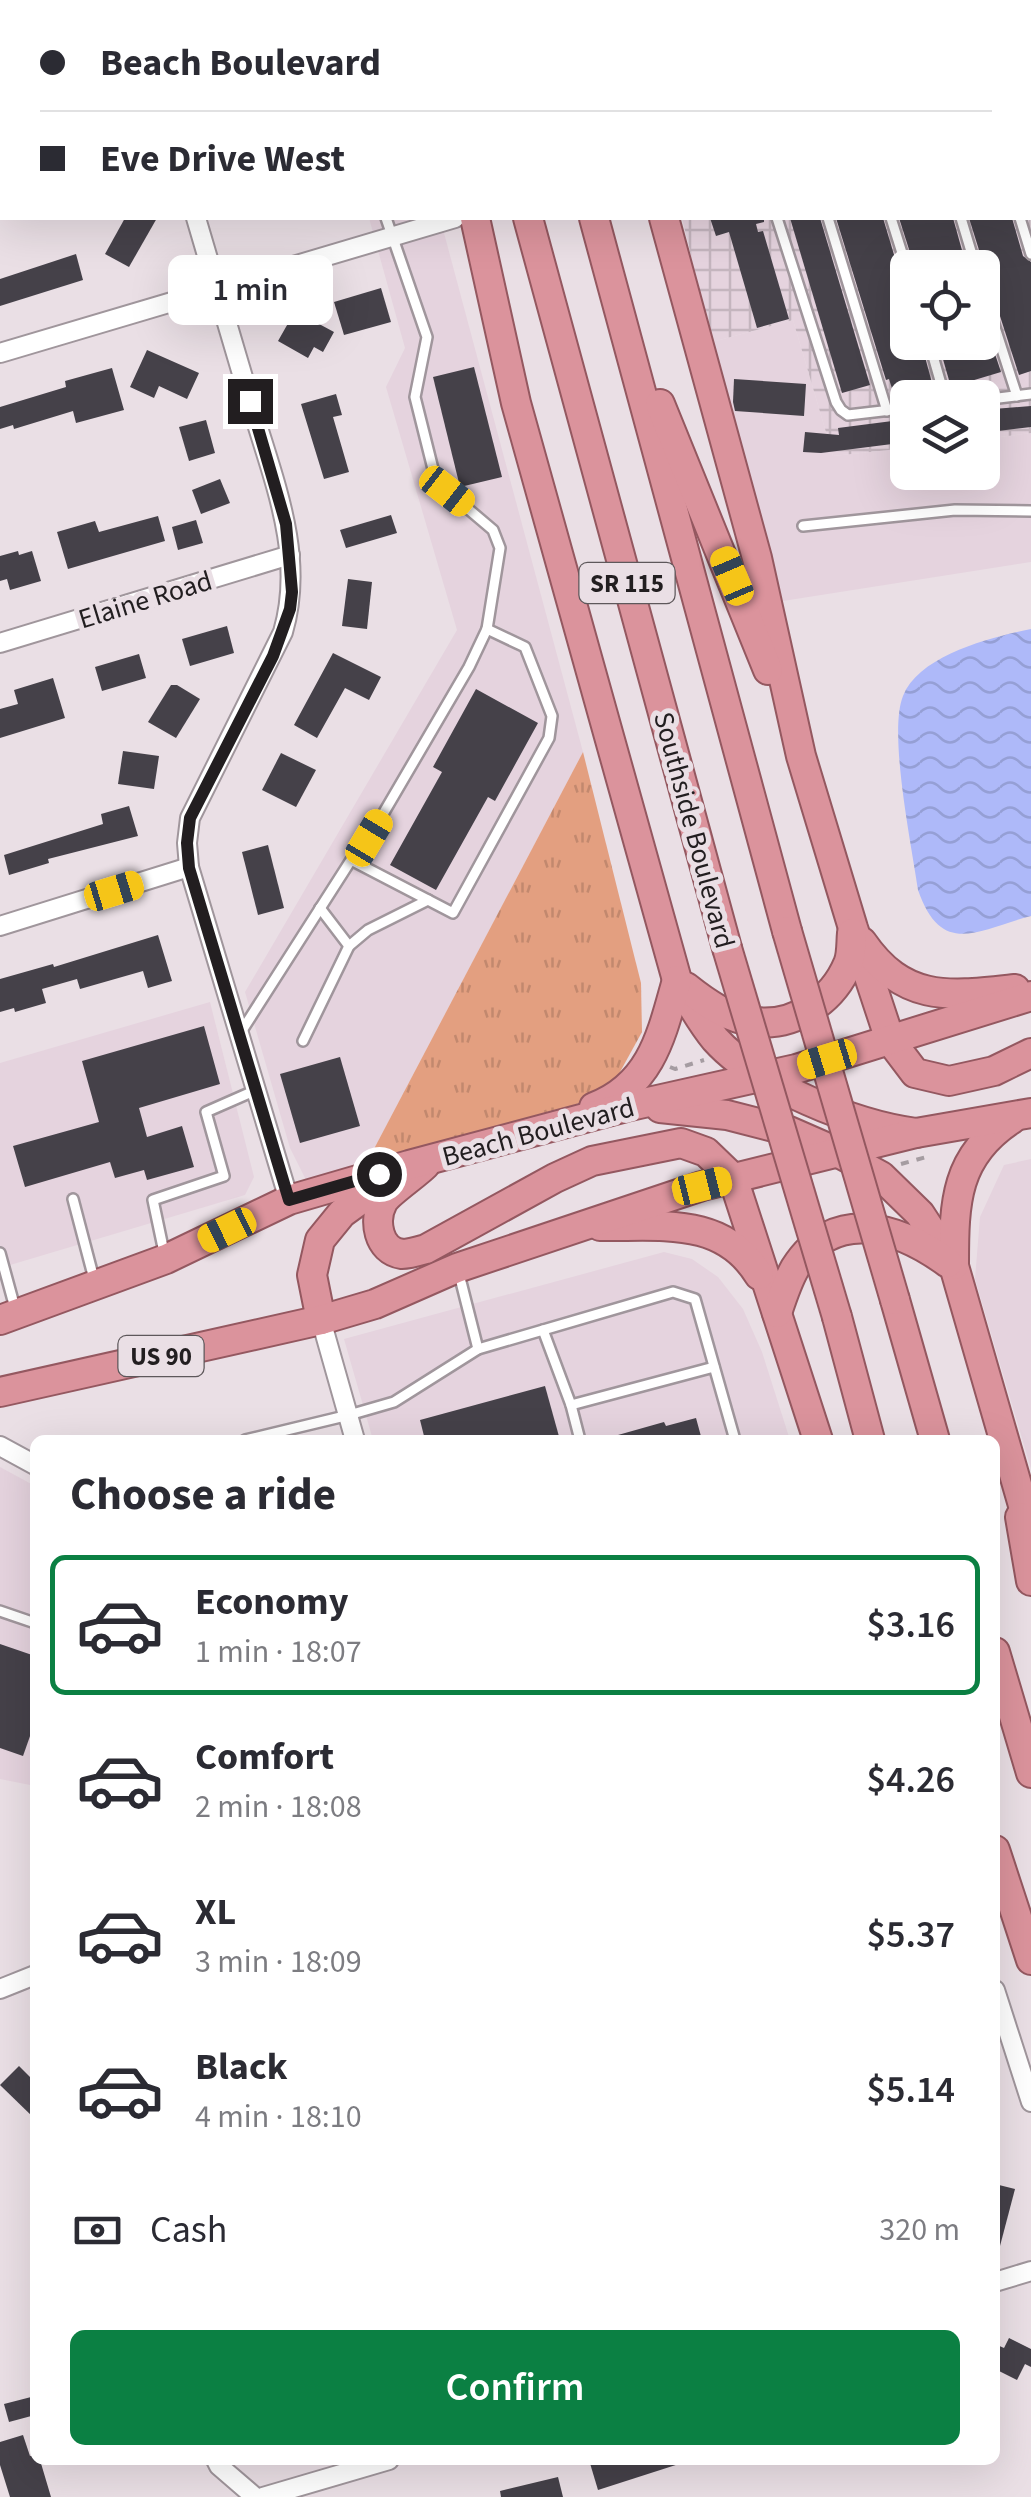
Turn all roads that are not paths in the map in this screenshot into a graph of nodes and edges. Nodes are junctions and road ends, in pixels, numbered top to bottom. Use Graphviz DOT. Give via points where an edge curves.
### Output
graph roads {
  1 [pos="197,220"];
  2 [pos="387,220"];
  3 [pos="448,220"];
  4 [pos="475,220"];
  5 [pos="529,220"];
  6 [pos="595,220"];
  7 [pos="665,220"];
  8 [pos="778,220"];
  9 [pos="829,220"];
  10 [pos="892,220"];
  11 [pos="961,220"];
  12 [pos="1021,220"];
  13 [pos="392,236"];
  14 [pos="901,250"];
  15 [pos="970,250"];
  16 [pos="1031,254"];
  17 [pos="610,275"];
  18 [pos="218,286"];
  19 [pos="1000,343"];
  20 [pos="0,353"];
  21 [pos="1031,394"];
  22 [pos="1017,396"];
  23 [pos="1000,398"];
  24 [pos="890,410"];
  25 [pos="886,411"];
  26 [pos="1031,511"];
  27 [pos="803,526"];
  28 [pos="290,556"];
  29 [pos="487,628"];
  30 [pos="0,643"];
  31 [pos="801,756"];
  32 [pos="369,838"];
  33 [pos="189,868"];
  34 [pos="428,900"];
  35 [pos="320,908"];
  36 [pos="0,926"];
  37 [pos="852,928"];
  38 [pos="349,946"];
  39 [pos="677,980"];
  40 [pos="1031,988"];
  41 [pos="1031,996"];
  42 [pos="239,1035"];
  43 [pos="890,1040"];
  44 [pos="303,1041"];
  45 [pos="1031,1054"];
  46 [pos="763,1077"];
  47 [pos="256,1090"];
  48 [pos="626,1107"];
  49 [pos="1024,1114"];
  50 [pos="516,1136"];
  51 [pos="925,1144"];
  52 [pos="837,1152"];
  53 [pos="420,1162"];
  54 [pos="733,1178"];
  55 [pos="73,1199"];
  56 [pos="289,1200"];
  57 [pos="577,1226"];
  58 [pos="0,1253"];
  59 [pos="166,1259"];
  60 [pos="954,1266"];
  61 [pos="457,1268"];
  62 [pos="96,1286"];
  63 [pos="777,1313"];
  64 [pos="9,1318"];
  65 [pos="321,1320"];
  66 [pos="543,1330"];
  67 [pos="478,1349"];
  68 [pos="714,1368"];
  69 [pos="0,1392"];
  70 [pos="571,1404"];
  71 [pos="348,1416"];
  72 [pos="266,1435"];
  73 [pos="354,1435"];
  74 [pos="579,1435"];
  75 [pos="734,1435"];
  76 [pos="816,1435"];
  77 [pos="869,1435"];
  78 [pos="934,1435"];
  79 [pos="0,1446"];
  80 [pos="30,1462"];
  81 [pos="1013,1471"];
  82 [pos="1031,1533"];
  83 [pos="1031,1580"];
  84 [pos="0,1611"];
  85 [pos="30,1620"];
  86 [pos="1000,1669"];
  87 [pos="1031,1774"];
  88 [pos="1000,1866"];
  89 [pos="1000,1897"];
  90 [pos="1031,1962"];
  91 [pos="30,1977"];
  92 [pos="0,1989"];
  93 [pos="1000,2006"];
  94 [pos="1031,2102"];
  95 [pos="1031,2271"];
  96 [pos="1000,2280"];
  97 [pos="218,2465"];
  98 [pos="372,2465"];
  99 [pos="255,2497"];
  100 [pos="263,2497"];
  1 -- 18 [label="street"];
  2 -- 13 [label="lane"];
  3 -- 13 [label="street"];
  4 -- 39 [label="highway" via="516,403"];
  5 -- 77 [label="highway, Southside Boulevard / SR 115, bridge" via="727,948"];
  6 -- 17 [label="highway, SR 115"];
  7 -- 31 [label="highway" via="757,558"];
  8 -- 25 [label="lane" via="836,402 848,415"];
  9 -- 25 [label="lane"];
  10 -- 14 [label="lane"];
  11 -- 15 [label="lane"];
  12 -- 16 [label="lane"];
  13 -- 18 [label="street"];
  13 -- 29 [label="lane" via="426,336 415,397 434,474 493,530 500,548"];
  17 -- 31 [label="highway"];
  17 -- 78 [label="highway, SR 115, bridge" via="787,931"];
  18 -- 20 [label="street"];
  18 -- 28 [label="street"];
  19 -- 22 [label="lane"];
  21 -- 22 [label="lane"];
  22 -- 23 [label="lane"];
  24 -- 25 [label="lane"];
  26 -- 27 [label="lane" via="955,510"];
  28 -- 30 [label="street, Elaine Road"];
  28 -- 33 [label="street" via="292,592 283,632 190,818"];
  29 -- 32 [label="lane"];
  29 -- 34 [label="lane" via="525,647 552,716 550,738 453,912"];
  31 -- 37 [label="highway"];
  33 -- 36 [label="street"];
  33 -- 42 [label="street"];
  34 -- 35 [label="lane" via="351,860"];
  34 -- 38 [label="lane"];
  35 -- 38 [label="lane"];
  35 -- 42 [label="lane"];
  37 -- 39 [label="highway" via="842,975 800,1016 737,1018"];
  37 -- 40 [label="highway" via="882,966 921,990 956,995"];
  37 -- 43 [label="highway"];
  38 -- 44 [label="lane"];
  39 -- 46 [label="highway" via="717,1040"];
  39 -- 50 [label="highway" via="647,1068 606,1102"];
  41 -- 43 [label="highway, Beach Boulevard"];
  42 -- 47 [label="street"];
  43 -- 45 [label="highway" via="915,1073 949,1081"];
  43 -- 46 [label="highway, Beach Boulevard"];
  46 -- 48 [label="highway, Beach Boulevard"];
  46 -- 51 [label="highway"];
  47 -- 56 [label="street"];
  47 -- 59 [label="lane" via="206,1112 224,1176 153,1200"];
  48 -- 50 [label="highway, Beach Boulevard"];
  48 -- 52 [label="highway" via="727,1115"];
  49 -- 51 [label="highway, US 90"];
  49 -- 60 [label="highway" via="993,1131 965,1172 954,1216"];
  50 -- 53 [label="highway, Beach Boulevard"];
  51 -- 52 [label="highway, US 90"];
  52 -- 54 [label="highway, US 90"];
  52 -- 60 [label="highway" via="901,1193"];
  53 -- 54 [label="highway" via="384,1200 378,1219 388,1248 402,1254 426,1250 592,1161 681,1143 706,1152"];
  53 -- 56 [label="highway, Beach Boulevard"];
  53 -- 65 [label="highway" via="342,1213 320,1240 312,1275"];
  54 -- 57 [label="highway, US 90"];
  54 -- 63 [label="highway"];
  55 -- 62 [label="lane"];
  56 -- 59 [label="highway, Beach Boulevard"];
  57 -- 61 [label="highway, US 90"];
  57 -- 63 [label="highway" via="686,1227 715,1236 750,1260"];
  58 -- 64 [label="lane"];
  59 -- 62 [label="highway, Beach Boulevard"];
  60 -- 63 [label="highway" via="886,1230 845,1231 808,1252"];
  60 -- 81 [label="highway"];
  61 -- 65 [label="highway, US 90"];
  61 -- 67 [label="lane"];
  62 -- 64 [label="highway, Beach Boulevard"];
  63 -- 76 [label="highway"];
  65 -- 69 [label="highway, US 90"];
  65 -- 71 [label="street"];
  66 -- 67 [label="lane"];
  66 -- 68 [label="lane" via="673,1292 695,1299"];
  66 -- 70 [label="lane"];
  67 -- 71 [label="lane" via="394,1402"];
  68 -- 70 [label="lane"];
  68 -- 75 [label="lane"];
  70 -- 74 [label="lane"];
  71 -- 72 [label="lane"];
  71 -- 73 [label="street"];
  79 -- 80 [label="street"];
  81 -- 82 [label="highway"];
  81 -- 83 [label="highway"];
  84 -- 85 [label="lane"];
  86 -- 87 [label="highway"];
  88 -- 90 [label="highway"];
  89 -- 90 [label="highway"];
  91 -- 92 [label="street"];
  93 -- 94 [label="street"];
  95 -- 96 [label="street"];
  97 -- 99 [label="street"];
  98 -- 100 [label="street"];
}
